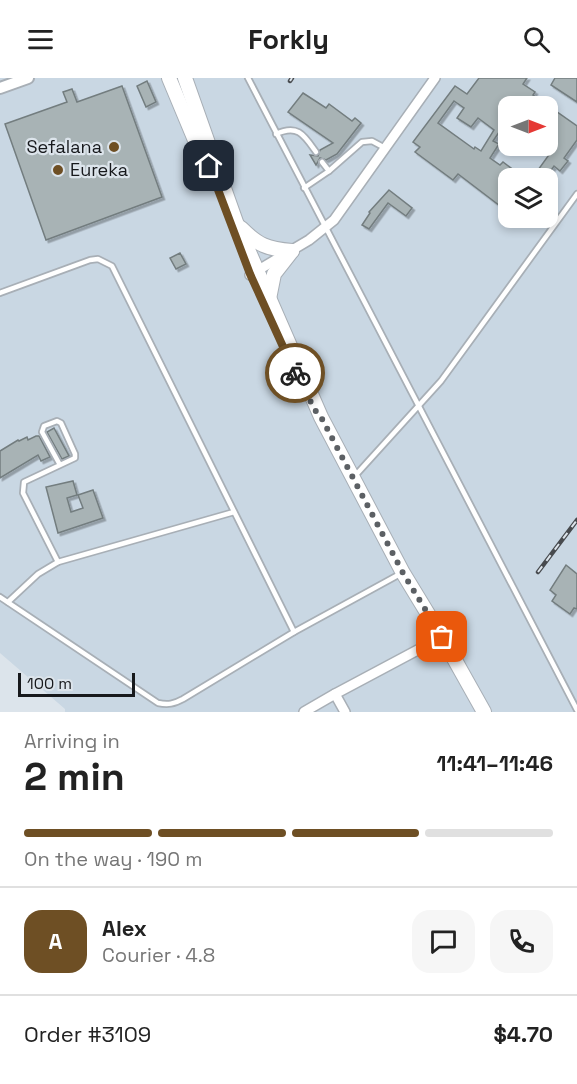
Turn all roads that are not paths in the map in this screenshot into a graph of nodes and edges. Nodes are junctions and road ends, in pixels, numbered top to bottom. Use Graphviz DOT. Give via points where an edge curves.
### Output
graph roads {
  1 [pos="28,78"];
  2 [pos="169,78"];
  3 [pos="177,78"];
  4 [pos="185,78"];
  5 [pos="248,78"];
  6 [pos="435,78"];
  7 [pos="0,88"];
  8 [pos="276,134"];
  9 [pos="385,148"];
  10 [pos="316,152"];
  11 [pos="205,154"];
  12 [pos="322,162"];
  13 [pos="329,171"];
  14 [pos="304,188"];
  15 [pos="577,194"];
  16 [pos="236,222"];
  17 [pos="326,228"];
  18 [pos="292,250"];
  19 [pos="253,273"];
  20 [pos="0,293"];
  21 [pos="269,300"];
  22 [pos="419,407"];
  23 [pos="321,417"];
  24 [pos="60,465"];
  25 [pos="352,479"];
  26 [pos="234,512"];
  27 [pos="58,562"];
  28 [pos="403,573"];
  29 [pos="0,597"];
  30 [pos="8,602"];
  31 [pos="294,632"];
  32 [pos="442,637"];
  33 [pos="335,694"];
  34 [pos="577,710"];
  35 [pos="304,712"];
  36 [pos="345,712"];
  37 [pos="484,712"];
  1 -- 7 [label="street"];
  2 -- 11 [label="main road" via="197,145"];
  3 -- 11 [label="main road"];
  4 -- 16 [label="main road"];
  5 -- 8 [label="lane"];
  6 -- 9 [label="street"];
  8 -- 10 [label="lane" via="298,131"];
  8 -- 14 [label="lane"];
  9 -- 13 [label="lane" via="372,141 362,142"];
  9 -- 17 [label="street"];
  11 -- 19 [label="main road"];
  12 -- 13 [label="lane"];
  13 -- 14 [label="lane"];
  14 -- 17 [label="lane"];
  15 -- 22 [label="lane"];
  16 -- 18 [label="main road" via="262,246"];
  16 -- 19 [label="main road"];
  17 -- 18 [label="street"];
  17 -- 22 [label="lane"];
  18 -- 19 [label="street"];
  18 -- 21 [label="main road" via="274,274"];
  19 -- 21 [label="main road"];
  19 -- 23 [label="main road" via="288,360"];
  20 -- 26 [label="lane" via="90,260 98,259 112,266"];
  21 -- 23 [label="main road"];
  22 -- 25 [label="lane"];
  22 -- 34 [label="lane"];
  23 -- 25 [label="main road"];
  24 -- 24 [label="lane" via="75,458 75,454 57,421 44,426 42,432"];
  24 -- 27 [label="lane" via="24,482 23,493"];
  25 -- 28 [label="main road"];
  26 -- 27 [label="lane"];
  26 -- 31 [label="lane"];
  27 -- 30 [label="lane" via="38,574"];
  28 -- 31 [label="lane"];
  28 -- 32 [label="main road"];
  29 -- 30 [label="lane"];
  30 -- 31 [label="lane" via="166,705 183,699"];
  32 -- 33 [label="street"];
  32 -- 37 [label="main road"];
  33 -- 35 [label="street"];
  33 -- 36 [label="street"];
}
